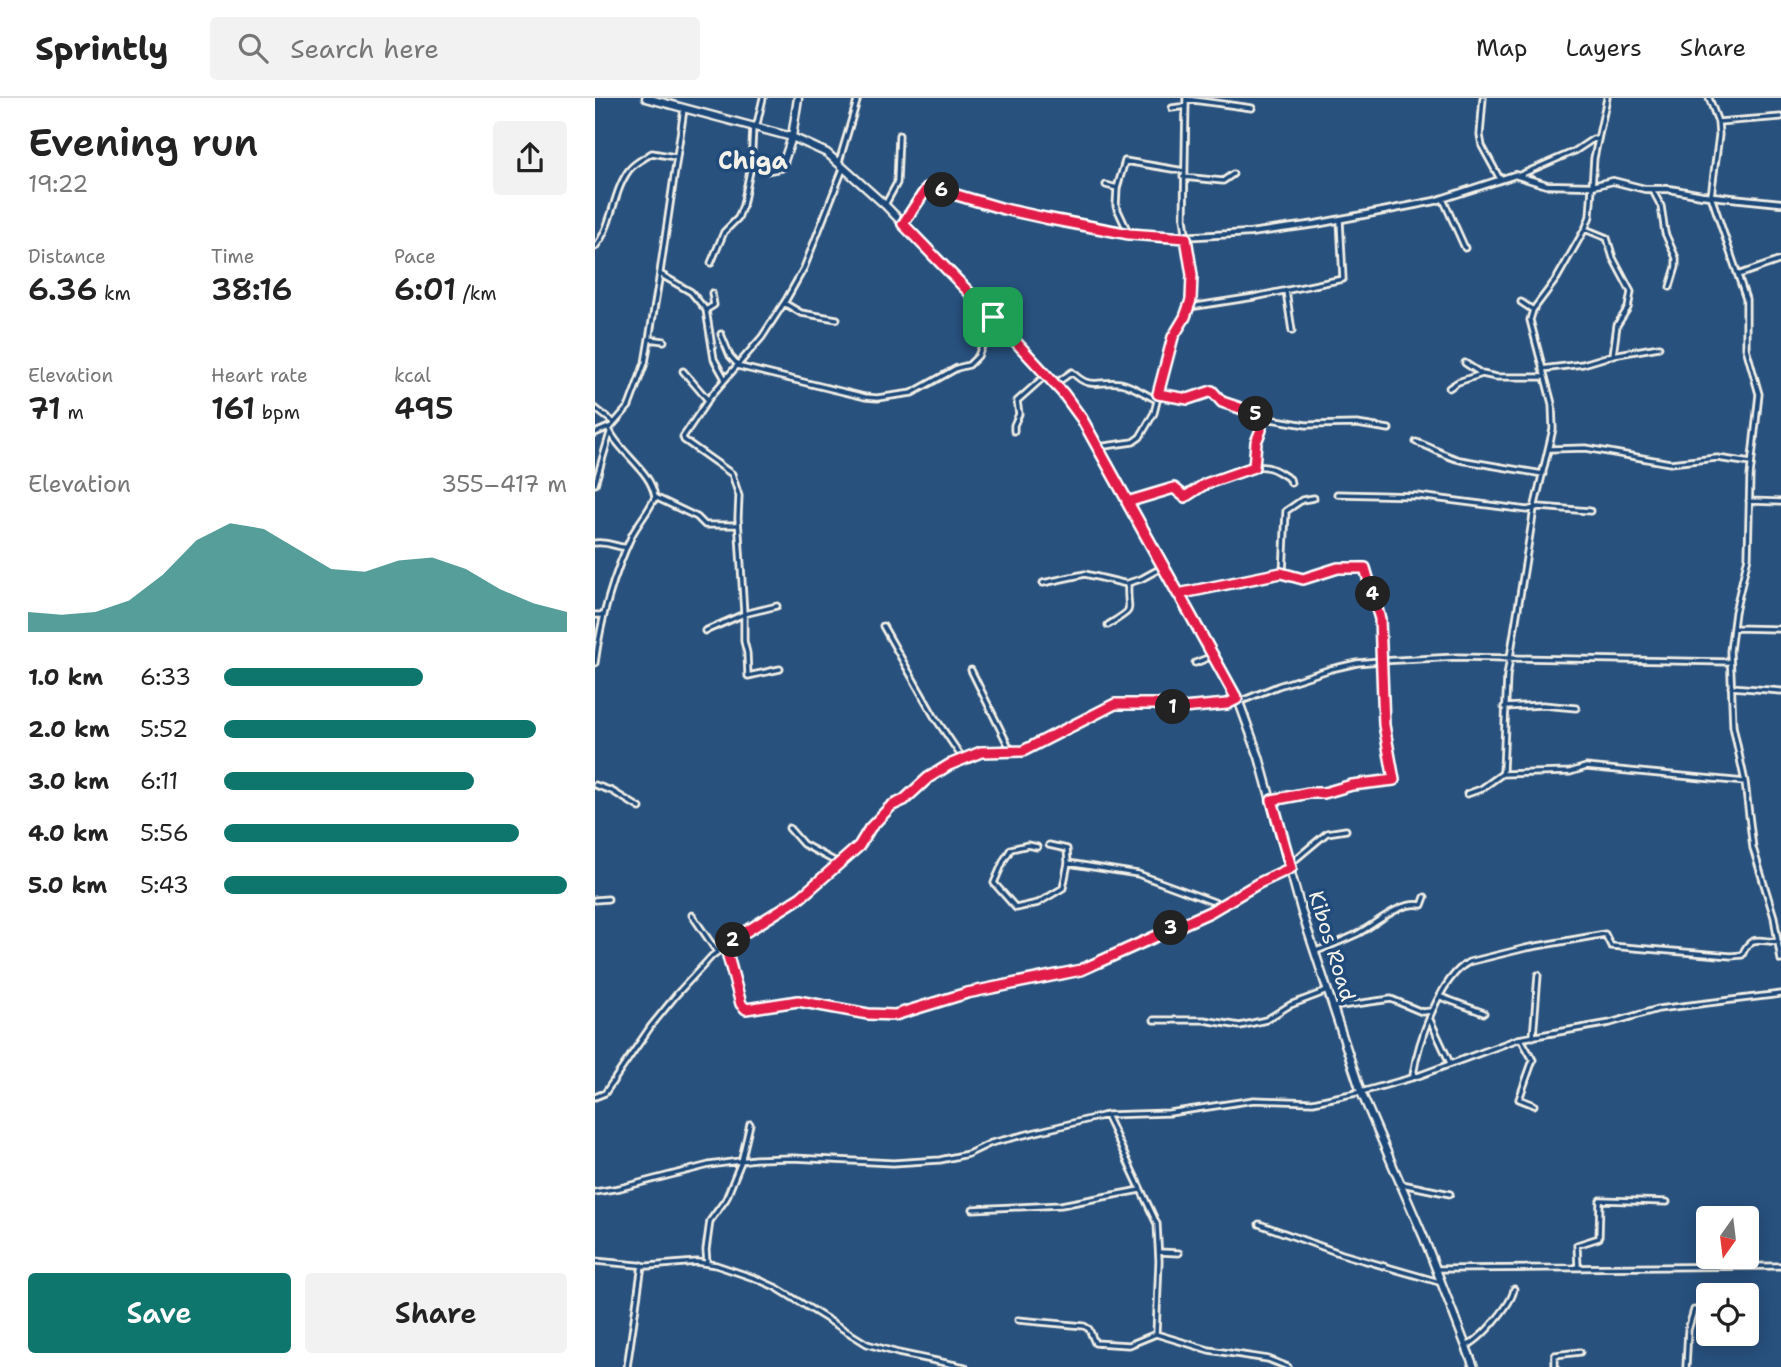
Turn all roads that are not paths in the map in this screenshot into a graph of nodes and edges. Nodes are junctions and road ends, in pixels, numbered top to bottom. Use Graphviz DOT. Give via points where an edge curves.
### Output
graph roads {
  1 [pos="646,98"];
  2 [pos="763,98"];
  3 [pos="798,98"];
  4 [pos="858,98"];
  5 [pos="1186,98"];
  6 [pos="1483,98"];
  7 [pos="1607,98"];
  8 [pos="1709,98"];
  9 [pos="672,102"];
  10 [pos="1186,106"];
  11 [pos="684,108"];
  12 [pos="1172,108"];
  13 [pos="1252,108"];
  14 [pos="1781,117"];
  15 [pos="1718,122"];
  16 [pos="754,126"];
  17 [pos="899,135"];
  18 [pos="792,137"];
  19 [pos="1598,140"];
  20 [pos="676,158"];
  21 [pos="842,165"];
  22 [pos="751,166"];
  23 [pos="1184,171"];
  24 [pos="1233,174"];
  25 [pos="1520,175"];
  26 [pos="1183,177"];
  27 [pos="1500,179"];
  28 [pos="1106,185"];
  29 [pos="1592,186"];
  30 [pos="1117,188"];
  31 [pos="1652,189"];
  32 [pos="1711,196"];
  33 [pos="1443,198"];
  34 [pos="1781,203"];
  35 [pos="885,205"];
  36 [pos="1340,220"];
  37 [pos="903,224"];
  38 [pos="1585,229"];
  39 [pos="1129,234"];
  40 [pos="1186,238"];
  41 [pos="595,247"];
  42 [pos="1465,248"];
  43 [pos="1781,260"];
  44 [pos="711,263"];
  45 [pos="660,274"];
  46 [pos="1738,275"];
  47 [pos="1670,287"];
  48 [pos="1286,291"];
  49 [pos="712,293"];
  50 [pos="1521,302"];
  51 [pos="784,303"];
  52 [pos="1190,307"];
  53 [pos="706,310"];
  54 [pos="1533,310"];
  55 [pos="993,317"];
  56 [pos="837,318"];
  57 [pos="1292,331"];
  58 [pos="721,334"];
  59 [pos="649,339"];
  60 [pos="664,341"];
  61 [pos="1659,347"];
  62 [pos="1613,355"];
  63 [pos="1465,363"];
  64 [pos="738,366"];
  65 [pos="1542,369"];
  66 [pos="683,371"];
  67 [pos="1046,374"];
  68 [pos="1482,374"];
  69 [pos="1543,377"];
  70 [pos="725,379"];
  71 [pos="1055,384"];
  72 [pos="1449,388"];
  73 [pos="1157,397"];
  74 [pos="708,400"];
  75 [pos="595,408"];
  76 [pos="1258,416"];
  77 [pos="611,425"];
  78 [pos="1389,429"];
  79 [pos="1014,431"];
  80 [pos="595,433"];
  81 [pos="610,433"];
  82 [pos="1416,442"];
  83 [pos="1098,447"];
  84 [pos="1550,449"];
  85 [pos="1751,463"];
  86 [pos="1254,467"];
  87 [pos="1543,474"];
  88 [pos="1291,483"];
  89 [pos="595,484"];
  90 [pos="1337,494"];
  91 [pos="655,497"];
  92 [pos="1314,498"];
  93 [pos="1749,501"];
  94 [pos="1127,502"];
  95 [pos="1781,502"];
  96 [pos="1534,509"];
  97 [pos="1590,512"];
  98 [pos="739,525"];
  99 [pos="595,543"];
  100 [pos="627,547"];
  101 [pos="1163,567"];
  102 [pos="1283,573"];
  103 [pos="1042,583"];
  104 [pos="1127,584"];
  105 [pos="1178,594"];
  106 [pos="777,606"];
  107 [pos="744,614"];
  108 [pos="595,615"];
  109 [pos="602,615"];
  110 [pos="1108,625"];
  111 [pos="883,626"];
  112 [pos="1733,628"];
  113 [pos="1781,629"];
  114 [pos="705,631"];
  115 [pos="1213,656"];
  116 [pos="1511,657"];
  117 [pos="1381,661"];
  118 [pos="1730,662"];
  119 [pos="595,663"];
  120 [pos="1195,663"];
  121 [pos="780,669"];
  122 [pos="971,670"];
  123 [pos="1731,687"];
  124 [pos="1781,691"];
  125 [pos="1238,700"];
  126 [pos="1504,707"];
  127 [pos="1576,708"];
  128 [pos="1011,751"];
  129 [pos="963,759"];
  130 [pos="1502,774"];
  131 [pos="1745,782"];
  132 [pos="595,785"];
  133 [pos="1467,794"];
  134 [pos="1272,800"];
  135 [pos="640,808"];
  136 [pos="789,828"];
  137 [pos="1346,831"];
  138 [pos="1049,845"];
  139 [pos="1037,846"];
  140 [pos="838,863"];
  141 [pos="1068,863"];
  142 [pos="1291,866"];
  143 [pos="1425,897"];
  144 [pos="595,900"];
  145 [pos="608,900"];
  146 [pos="1222,905"];
  147 [pos="692,915"];
  148 [pos="1779,942"];
  149 [pos="725,945"];
  150 [pos="717,952"];
  151 [pos="1314,952"];
  152 [pos="1781,960"];
  153 [pos="1538,975"];
  154 [pos="1327,991"];
  155 [pos="1781,994"];
  156 [pos="1441,997"];
  157 [pos="1332,1007"];
  158 [pos="1433,1010"];
  159 [pos="1484,1013"];
  160 [pos="1154,1020"];
  161 [pos="1429,1020"];
  162 [pos="1533,1037"];
  163 [pos="1521,1039"];
  164 [pos="1450,1063"];
  165 [pos="1416,1076"];
  166 [pos="1361,1092"];
  167 [pos="595,1097"];
  168 [pos="1534,1105"];
  169 [pos="1106,1115"];
  170 [pos="750,1124"];
  171 [pos="741,1161"];
  172 [pos="1402,1184"];
  173 [pos="1140,1190"];
  174 [pos="595,1192"];
  175 [pos="1450,1194"];
  176 [pos="1667,1202"];
  177 [pos="973,1209"];
  178 [pos="1259,1224"];
  179 [pos="1159,1252"];
  180 [pos="1179,1253"];
  181 [pos="595,1261"];
  182 [pos="707,1264"];
  183 [pos="642,1265"];
  184 [pos="1696,1266"];
  185 [pos="1759,1266"];
  186 [pos="1781,1266"];
  187 [pos="1578,1267"];
  188 [pos="1436,1269"];
  189 [pos="1441,1282"];
  190 [pos="1514,1289"];
  191 [pos="1693,1310"];
  192 [pos="1018,1320"];
  193 [pos="1156,1335"];
  194 [pos="1466,1346"];
  195 [pos="1580,1352"];
  196 [pos="1278,1365"];
  197 [pos="627,1367"];
  198 [pos="965,1367"];
  199 [pos="1288,1367"];
  200 [pos="1474,1367"];
  201 [pos="1555,1367"];
  202 [pos="1686,1367"];
  1 -- 9 [label="main road, Kibos Road"];
  2 -- 16 [label="street"];
  3 -- 18 [label="main road"];
  4 -- 21 [label="street"];
  5 -- 10 [label="street"];
  5 -- 13 [label="street"];
  6 -- 27 [label="street" via="1482,146"];
  7 -- 19 [label="street"];
  8 -- 15 [label="street"];
  9 -- 11 [label="main road, Kibos Road"];
  10 -- 12 [label="street"];
  10 -- 23 [label="street"];
  11 -- 16 [label="main road, Kibos Road"];
  11 -- 20 [label="street"];
  14 -- 15 [label="street"];
  15 -- 32 [label="street"];
  16 -- 18 [label="main road, Kibos Road"];
  16 -- 22 [label="street"];
  17 -- 35 [label="street" via="897,183"];
  18 -- 21 [label="main road, Kibos Road" via="816,146"];
  18 -- 22 [label="main road" via="782,167 766,170"];
  19 -- 25 [label="street"];
  19 -- 29 [label="street"];
  20 -- 41 [label="street" via="652,153 629,169"];
  20 -- 45 [label="street"];
  21 -- 35 [label="main road, Kibos Road"];
  21 -- 51 [label="street" via="804,268"];
  22 -- 44 [label="street" via="740,214 724,232"];
  23 -- 26 [label="street"];
  23 -- 30 [label="street" via="1125,161"];
  24 -- 26 [label="street" via="1223,181"];
  25 -- 27 [label="street"];
  25 -- 29 [label="street" via="1547,185"];
  26 -- 40 [label="street"];
  27 -- 33 [label="street"];
  28 -- 30 [label="street"];
  29 -- 31 [label="street" via="1613,181"];
  29 -- 38 [label="street"];
  30 -- 39 [label="street" via="1116,205"];
  31 -- 32 [label="street"];
  31 -- 47 [label="street" via="1676,258"];
  32 -- 34 [label="street"];
  32 -- 46 [label="street"];
  33 -- 36 [label="street"];
  33 -- 42 [label="street"];
  35 -- 37 [label="main road, Kibos Road"];
  36 -- 40 [label="street"];
  36 -- 48 [label="street" via="1344,279"];
  37 -- 39 [label="street" via="924,190 933,188 1004,209"];
  37 -- 55 [label="main road, Kibos Road"];
  38 -- 54 [label="street"];
  38 -- 62 [label="street" via="1607,238 1630,288"];
  39 -- 40 [label="street"];
  40 -- 52 [label="street" via="1192,275"];
  43 -- 46 [label="street"];
  45 -- 53 [label="street" via="691,292"];
  45 -- 59 [label="street"];
  46 -- 85 [label="street" via="1747,299 1746,348 1759,394"];
  48 -- 52 [label="street"];
  48 -- 57 [label="street"];
  49 -- 53 [label="street" via="714,305"];
  50 -- 54 [label="street"];
  51 -- 56 [label="street" via="801,313"];
  51 -- 64 [label="street"];
  52 -- 73 [label="street" via="1173,337"];
  53 -- 70 [label="street" via="715,359"];
  54 -- 65 [label="street" via="1530,323"];
  55 -- 64 [label="street" via="974,362 905,395 865,397"];
  55 -- 67 [label="main road, Kibos Road"];
  58 -- 64 [label="street"];
  59 -- 60 [label="street"];
  59 -- 77 [label="street" via="637,390 626,411"];
  61 -- 62 [label="street"];
  62 -- 65 [label="street"];
  63 -- 68 [label="street"];
  64 -- 70 [label="street"];
  65 -- 69 [label="street"];
  66 -- 74 [label="street"];
  67 -- 71 [label="main road, Kibos Road"];
  67 -- 79 [label="street" via="1017,401 1020,414"];
  68 -- 69 [label="street"];
  68 -- 72 [label="street"];
  69 -- 84 [label="street" via="1552,411"];
  70 -- 74 [label="street"];
  71 -- 73 [label="street" via="1072,372 1088,384 1121,383"];
  71 -- 83 [label="main road, Kibos Road"];
  73 -- 76 [label="street" via="1188,399 1212,391 1222,402"];
  73 -- 83 [label="street" via="1150,423 1137,440"];
  74 -- 98 [label="street" via="683,439 731,472 739,496"];
  75 -- 77 [label="street"];
  76 -- 78 [label="street" via="1306,425"];
  76 -- 86 [label="street" via="1261,430"];
  77 -- 80 [label="street"];
  77 -- 81 [label="street"];
  81 -- 89 [label="street"];
  81 -- 91 [label="street" via="643,473"];
  82 -- 87 [label="street" via="1448,457"];
  83 -- 94 [label="main road, Kibos Road"];
  84 -- 85 [label="street" via="1586,448 1670,463 1717,458"];
  84 -- 87 [label="street"];
  85 -- 93 [label="street"];
  86 -- 88 [label="street" via="1271,468"];
  86 -- 94 [label="street" via="1205,484 1185,497 1174,488"];
  87 -- 96 [label="street"];
  90 -- 96 [label="street" via="1418,496"];
  91 -- 98 [label="street" via="705,525"];
  91 -- 100 [label="street"];
  92 -- 102 [label="street" via="1302,500 1286,512"];
  93 -- 95 [label="street"];
  93 -- 112 [label="street" via="1748,557"];
  94 -- 101 [label="main road, Kibos Road"];
  96 -- 97 [label="street"];
  96 -- 116 [label="street"];
  98 -- 107 [label="street"];
  99 -- 100 [label="street"];
  100 -- 109 [label="street"];
  101 -- 104 [label="street"];
  101 -- 105 [label="main road, Kibos Road"];
  102 -- 105 [label="street"];
  102 -- 117 [label="street" via="1303,579 1338,568 1365,568 1380,619"];
  103 -- 104 [label="street" via="1085,574"];
  104 -- 110 [label="street" via="1129,611"];
  105 -- 115 [label="main road, Kibos Road"];
  106 -- 107 [label="street"];
  107 -- 114 [label="street"];
  107 -- 121 [label="street" via="748,676"];
  108 -- 109 [label="street"];
  109 -- 119 [label="street"];
  111 -- 129 [label="street"];
  112 -- 113 [label="street"];
  112 -- 118 [label="street"];
  115 -- 120 [label="street"];
  115 -- 125 [label="main road, Kibos Road"];
  116 -- 117 [label="street"];
  116 -- 118 [label="street"];
  116 -- 126 [label="street"];
  117 -- 125 [label="street" via="1331,669"];
  117 -- 134 [label="street" via="1385,736 1393,780"];
  118 -- 123 [label="street"];
  122 -- 128 [label="street"];
  123 -- 124 [label="street"];
  123 -- 131 [label="street"];
  125 -- 128 [label="street" via="1182,708 1115,704 1023,751"];
  125 -- 134 [label="main road, Kibos Road"];
  126 -- 127 [label="street"];
  126 -- 130 [label="street"];
  128 -- 129 [label="street" via="981,752"];
  129 -- 140 [label="street" via="891,806 859,846"];
  130 -- 131 [label="street" via="1570,772 1586,766"];
  130 -- 133 [label="street"];
  131 -- 148 [label="street" via="1753,848"];
  132 -- 135 [label="street"];
  134 -- 142 [label="main road, Kibos Road"];
  136 -- 140 [label="street" via="803,844"];
  137 -- 142 [label="street" via="1327,833"];
  138 -- 141 [label="street" via="1067,849"];
  139 -- 141 [label="street" via="1011,849 995,877 994,883 1016,908 1038,903 1063,888"];
  140 -- 149 [label="street" via="801,897"];
  141 -- 146 [label="street" via="1138,874"];
  142 -- 146 [label="street"];
  142 -- 151 [label="main road, Kibos Road"];
  143 -- 151 [label="street" via="1422,905 1397,910"];
  144 -- 145 [label="street"];
  146 -- 149 [label="street" via="1081,970 967,993 895,1015 798,1001 746,1009"];
  147 -- 150 [label="street"];
  148 -- 152 [label="street"];
  148 -- 156 [label="street" via="1751,941 1742,956 1731,956 1611,946 1605,934 1469,962"];
  149 -- 150 [label="street"];
  150 -- 167 [label="street" via="677,994 605,1093"];
  151 -- 154 [label="main road, Kibos Road"];
  153 -- 162 [label="street"];
  154 -- 157 [label="main road, Kibos Road"];
  154 -- 160 [label="street" via="1290,1004 1266,1020 1240,1026"];
  155 -- 162 [label="street" via="1658,1009"];
  156 -- 158 [label="street"];
  156 -- 159 [label="street"];
  157 -- 158 [label="street" via="1391,999 1422,1012"];
  157 -- 166 [label="main road, Kibos Road"];
  158 -- 161 [label="street"];
  161 -- 164 [label="street"];
  161 -- 165 [label="street"];
  162 -- 163 [label="street"];
  163 -- 164 [label="street"];
  163 -- 168 [label="street" via="1533,1060 1519,1099"];
  164 -- 165 [label="street"];
  165 -- 166 [label="street"];
  166 -- 169 [label="street" via="1313,1102 1254,1100 1169,1113"];
  166 -- 172 [label="main road, Kibos Road"];
  169 -- 171 [label="street" via="940,1160"];
  169 -- 173 [label="street"];
  170 -- 171 [label="street"];
  171 -- 174 [label="street"];
  171 -- 182 [label="street" via="726,1199 710,1221"];
  172 -- 175 [label="street"];
  172 -- 188 [label="main road, Kibos Road"];
  173 -- 177 [label="street" via="1058,1205"];
  173 -- 179 [label="street" via="1156,1220"];
  176 -- 187 [label="street" via="1600,1200 1599,1238 1577,1245"];
  178 -- 189 [label="street"];
  179 -- 180 [label="street"];
  179 -- 193 [label="street"];
  181 -- 183 [label="street"];
  182 -- 183 [label="street"];
  182 -- 198 [label="street" via="777,1289 867,1344"];
  183 -- 197 [label="street"];
  184 -- 187 [label="street"];
  185 -- 186 [label="street"];
  187 -- 188 [label="street"];
  188 -- 189 [label="main road, Kibos Road"];
  189 -- 194 [label="main road, Kibos Road"];
  190 -- 194 [label="street" via="1485,1333"];
  191 -- 202 [label="street"];
  192 -- 193 [label="street" via="1084,1326 1094,1343 1129,1345"];
  193 -- 196 [label="street"];
  194 -- 200 [label="main road, Kibos Road"];
  195 -- 201 [label="street" via="1555,1355"];
  196 -- 199 [label="street"];
}
